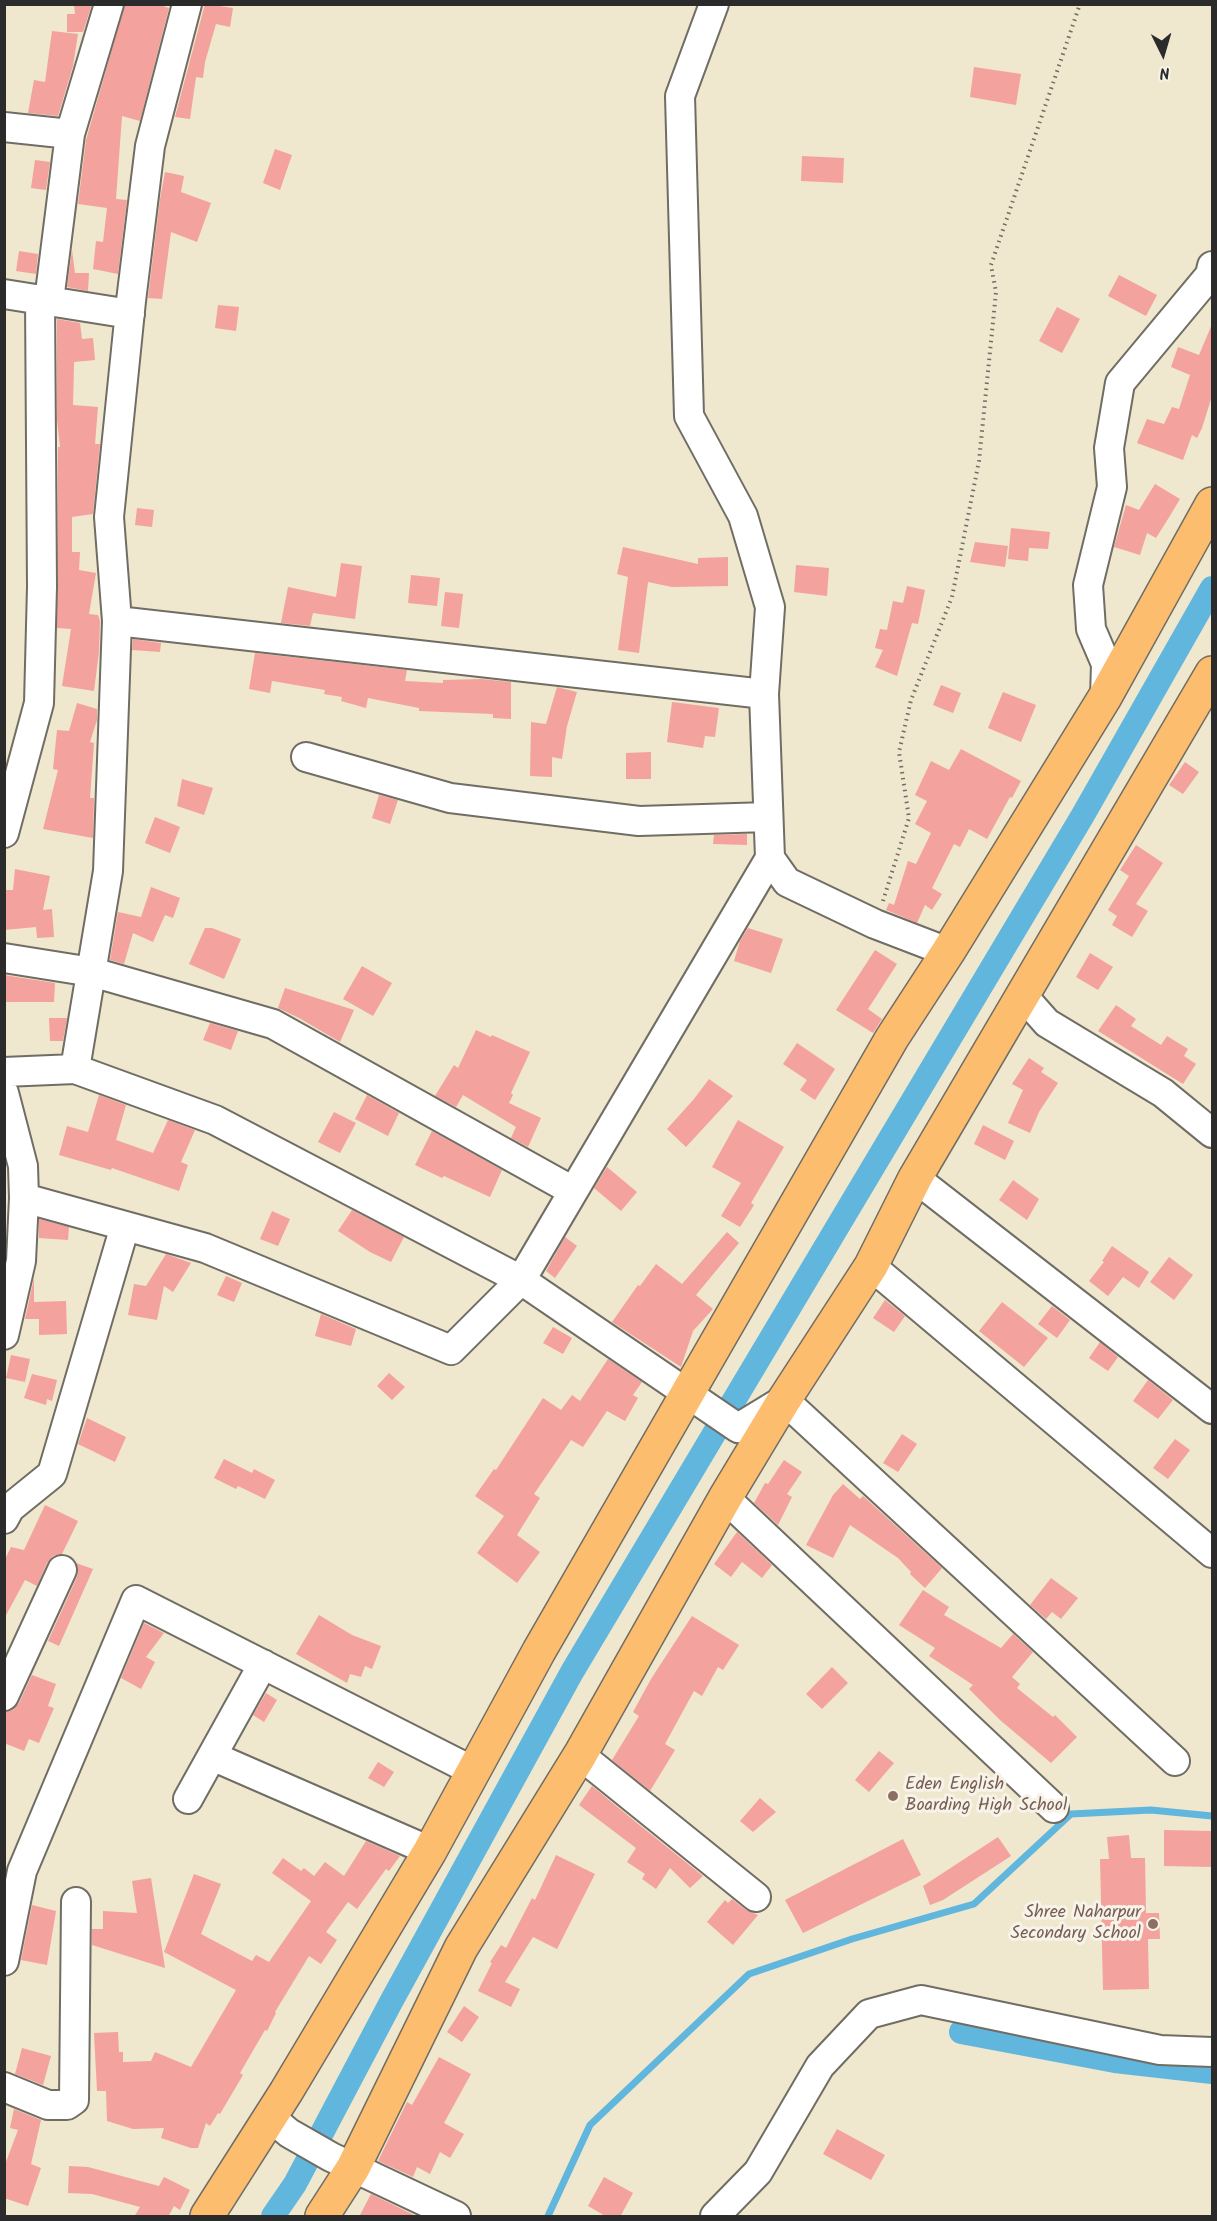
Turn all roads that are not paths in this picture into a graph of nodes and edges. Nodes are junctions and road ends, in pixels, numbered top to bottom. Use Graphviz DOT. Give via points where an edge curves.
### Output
graph roads {
  1 [pos="109,4"];
  2 [pos="714,4"];
  3 [pos="186,5"];
  4 [pos="4,128"];
  5 [pos="70,134"];
  6 [pos="1212,266"];
  7 [pos="4,294"];
  8 [pos="45,300"];
  9 [pos="130,314"];
  10 [pos="1212,504"];
  11 [pos="117,621"];
  12 [pos="1212,673"];
  13 [pos="764,694"];
  14 [pos="1105,697"];
  15 [pos="306,757"];
  16 [pos="768,817"];
  17 [pos="4,833"];
  18 [pos="770,858"];
  19 [pos="948,952"];
  20 [pos="4,958"];
  21 [pos="92,972"];
  22 [pos="1023,996"];
  23 [pos="75,1069"];
  24 [pos="4,1072"];
  25 [pos="4,1093"];
  26 [pos="1212,1133"];
  27 [pos="915,1178"];
  28 [pos="573,1191"];
  29 [pos="24,1198"];
  30 [pos="125,1226"];
  31 [pos="871,1266"];
  32 [pos="521,1280"];
  33 [pos="6,1322"];
  34 [pos="784,1400"];
  35 [pos="700,1402"];
  36 [pos="1212,1409"];
  37 [pos="725,1498"];
  38 [pos="4,1520"];
  39 [pos="1212,1553"];
  40 [pos="62,1570"];
  41 [pos="263,1665"];
  42 [pos="4,1696"];
  43 [pos="580,1755"];
  44 [pos="212,1756"];
  45 [pos="1175,1761"];
  46 [pos="473,1772"];
  47 [pos="188,1799"];
  48 [pos="1054,1808"];
  49 [pos="430,1851"];
  50 [pos="756,1897"];
  51 [pos="76,1902"];
  52 [pos="4,1960"];
  53 [pos="1212,2052"];
  54 [pos="4,2087"];
  55 [pos="280,2125"];
  56 [pos="342,2162"];
  57 [pos="207,2217"];
  58 [pos="322,2217"];
  59 [pos="456,2217"];
  60 [pos="715,2217"];
  1 -- 5 [label="street"];
  2 -- 13 [label="street" via="680,96 689,416 743,516 770,607"];
  3 -- 9 [label="street" via="150,146"];
  4 -- 5 [label="street"];
  5 -- 8 [label="street"];
  6 -- 14 [label="street" via="1210,274 1120,383 1109,448 1112,487 1088,585 1091,630 1106,664"];
  7 -- 8 [label="street"];
  8 -- 9 [label="street"];
  8 -- 17 [label="street" via="39,703"];
  9 -- 11 [label="street" via="109,517"];
  10 -- 14 [label="main road"];
  11 -- 13 [label="street"];
  11 -- 21 [label="street" via="108,872"];
  12 -- 22 [label="main road"];
  13 -- 16 [label="street"];
  14 -- 19 [label="main road"];
  15 -- 16 [label="street" via="450,798 639,821"];
  16 -- 18 [label="street"];
  18 -- 19 [label="street" via="787,882 875,924"];
  18 -- 28 [label="street"];
  19 -- 35 [label="main road" via="892,1038"];
  20 -- 21 [label="street"];
  21 -- 23 [label="street"];
  21 -- 28 [label="street" via="273,1024"];
  22 -- 26 [label="street" via="1047,1023 1163,1094"];
  22 -- 27 [label="main road"];
  23 -- 24 [label="street"];
  23 -- 32 [label="street" via="215,1120"];
  25 -- 29 [label="street" via="23,1166"];
  27 -- 31 [label="main road"];
  27 -- 36 [label="street"];
  28 -- 32 [label="street"];
  29 -- 30 [label="street"];
  29 -- 33 [label="street" via="21,1261"];
  30 -- 32 [label="street" via="205,1248 451,1350"];
  30 -- 38 [label="street" via="52,1474 10,1508"];
  31 -- 34 [label="main road"];
  31 -- 39 [label="street"];
  32 -- 35 [label="street"];
  34 -- 35 [label="street" via="738,1428"];
  34 -- 37 [label="main road"];
  34 -- 45 [label="street"];
  35 -- 46 [label="main road" via="545,1641"];
  37 -- 43 [label="main road"];
  37 -- 48 [label="street"];
  40 -- 42 [label="street"];
  41 -- 44 [label="street"];
  41 -- 46 [label="street"];
  41 -- 52 [label="street" via="136,1600 22,1871"];
  43 -- 50 [label="street"];
  43 -- 56 [label="main road" via="461,1948"];
  44 -- 47 [label="street"];
  44 -- 49 [label="street"];
  46 -- 49 [label="main road"];
  49 -- 55 [label="main road"];
  51 -- 54 [label="street" via="74,2100 67,2105 48,2105"];
  53 -- 60 [label="street" via="1160,2050 921,2000 869,2014 820,2066 758,2172"];
  55 -- 56 [label="street"];
  55 -- 57 [label="main road"];
  56 -- 58 [label="main road"];
  56 -- 59 [label="street"];
}
